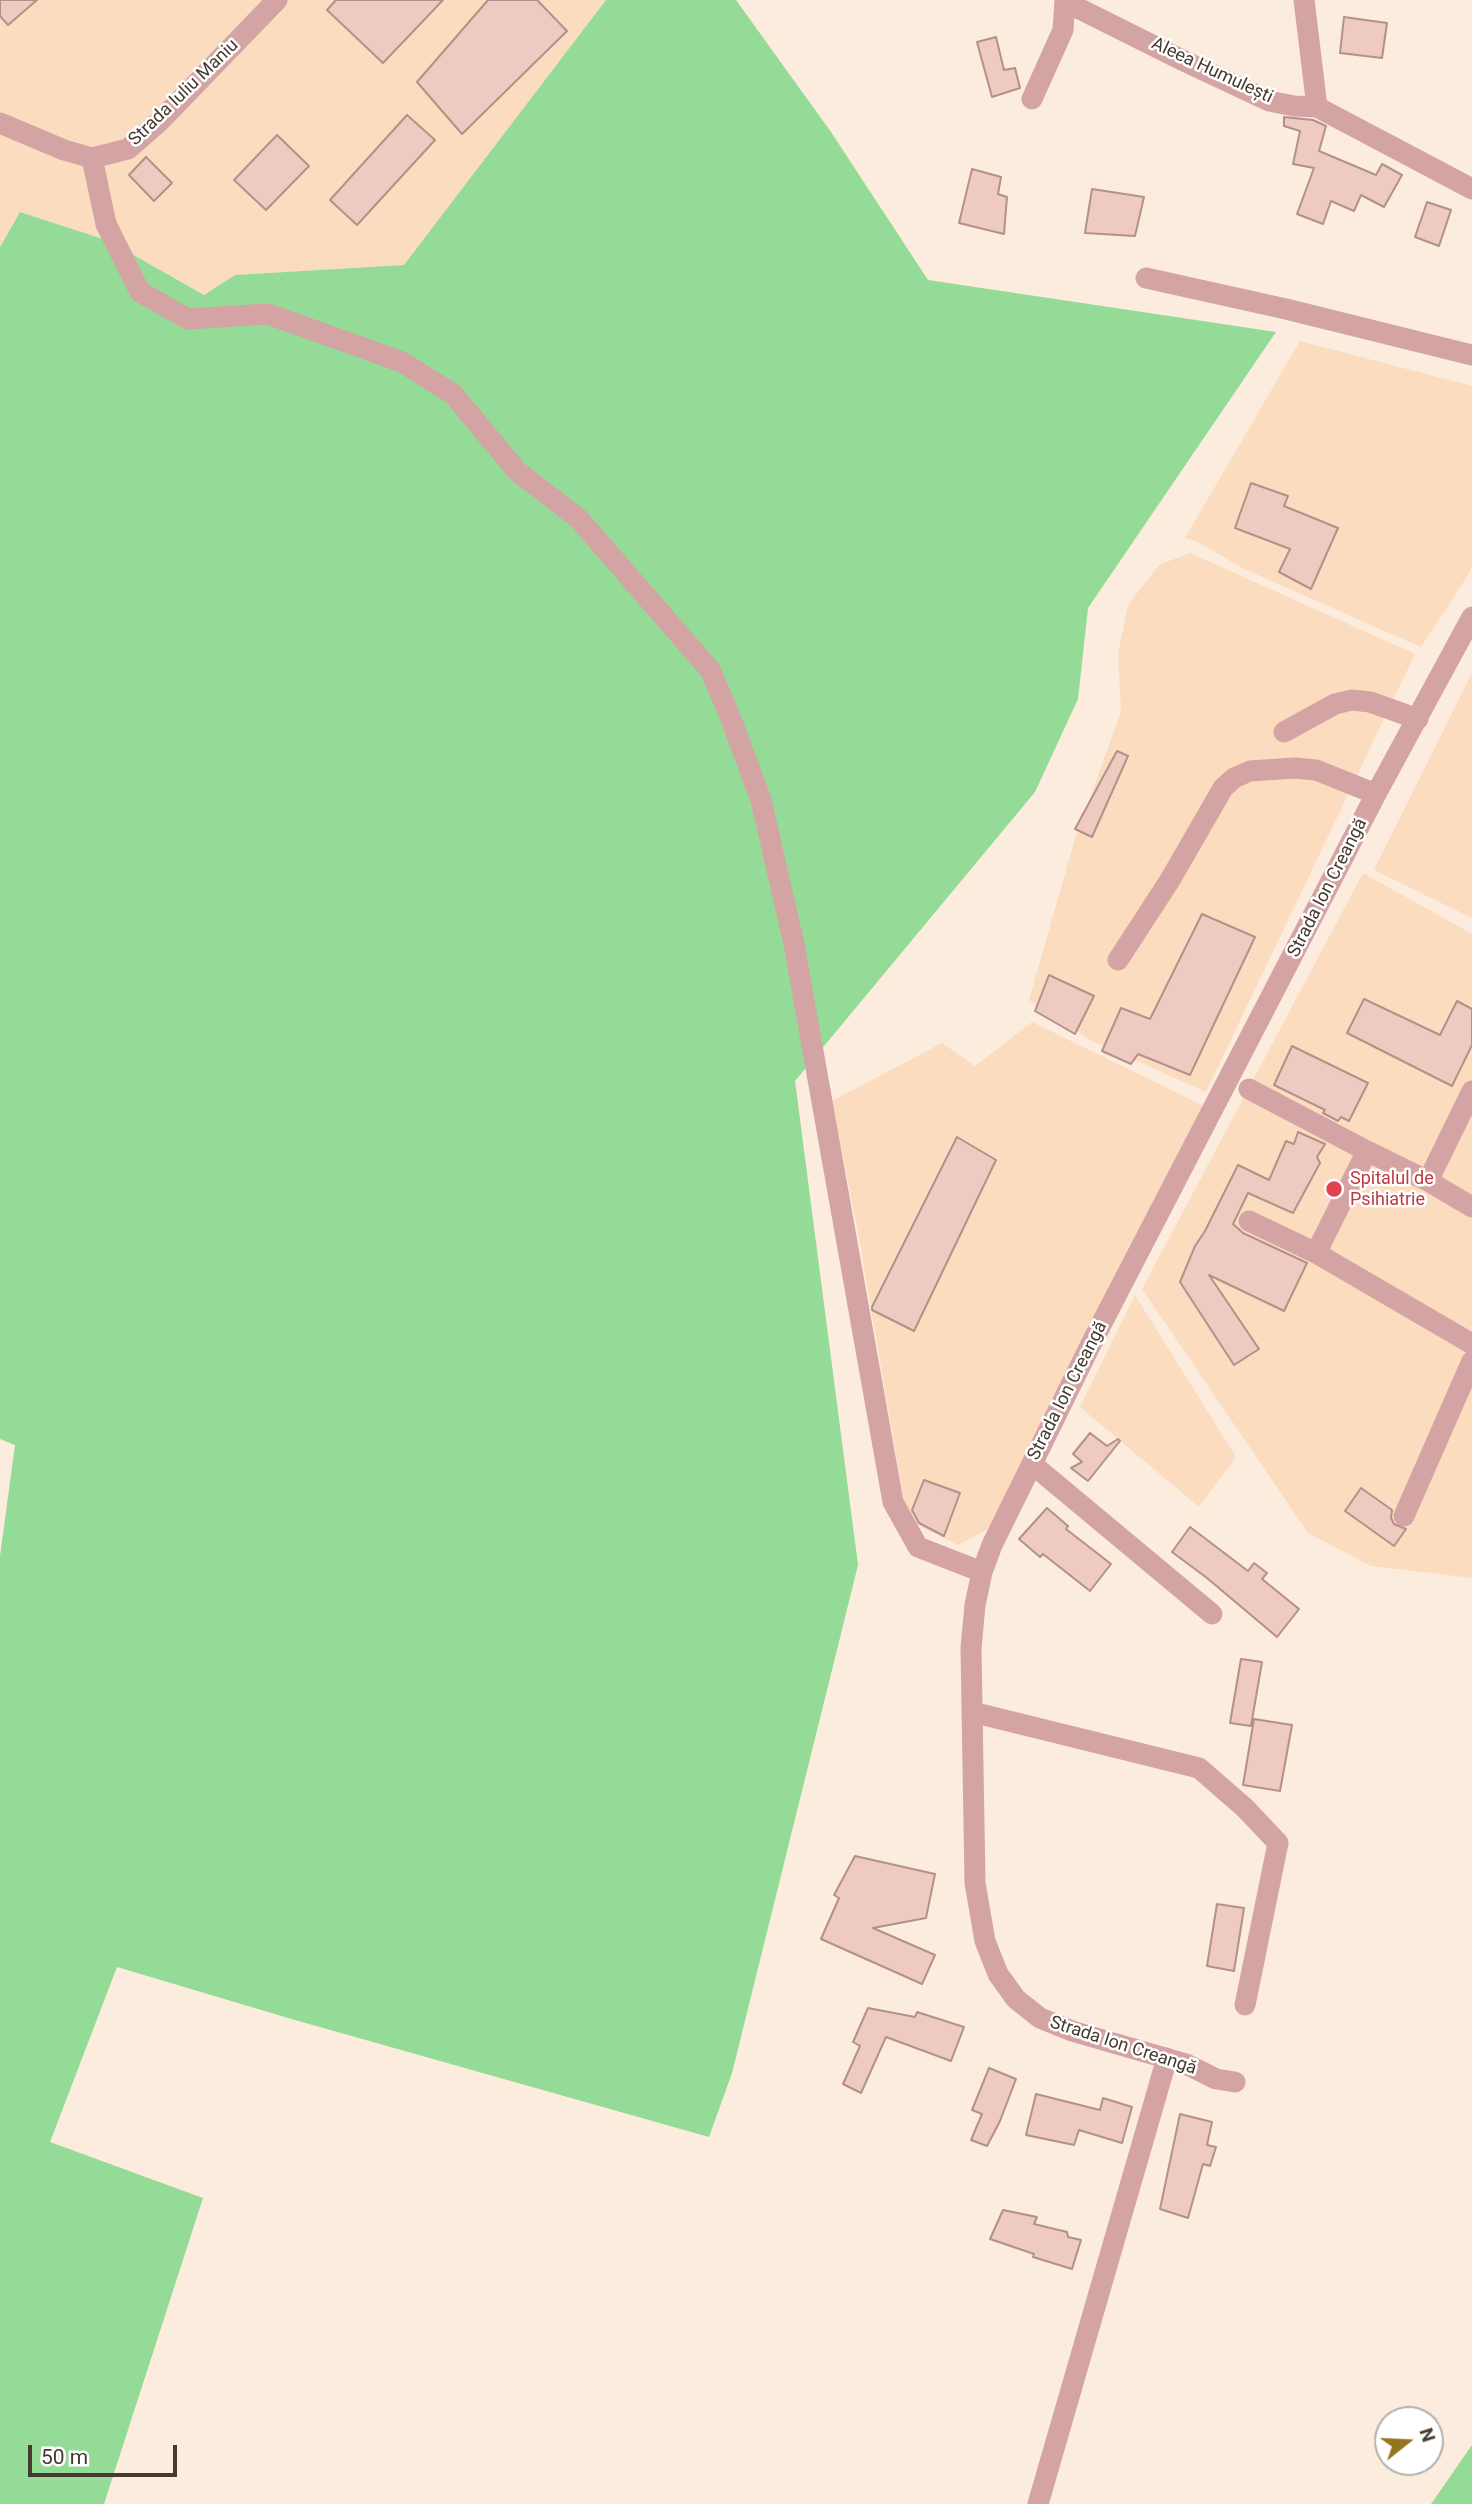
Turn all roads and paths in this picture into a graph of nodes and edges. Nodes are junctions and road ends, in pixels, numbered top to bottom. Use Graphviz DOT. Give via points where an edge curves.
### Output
graph roads {
  1 [pos="277,0"];
  2 [pos="1304,0"];
  3 [pos="1066,1"];
  4 [pos="1032,99"];
  5 [pos="1317,107"];
  6 [pos="0,123"];
  7 [pos="92,158"];
  8 [pos="1472,188"];
  9 [pos="1146,278"];
  10 [pos="1472,355"];
  11 [pos="1472,617"];
  12 [pos="1418,719"];
  13 [pos="1284,732"];
  14 [pos="1377,794"];
  15 [pos="1118,960"];
  16 [pos="1249,1089"];
  17 [pos="1472,1091"];
  18 [pos="1367,1152"];
  19 [pos="1428,1181"];
  20 [pos="1472,1207"];
  21 [pos="1249,1221"];
  22 [pos="1316,1253"];
  23 [pos="1472,1345"];
  24 [pos="1472,1361"];
  25 [pos="1032,1464"];
  26 [pos="1404,1516"];
  27 [pos="982,1572"];
  28 [pos="1212,1614"];
  29 [pos="972,1712"];
  30 [pos="1245,2005"];
  31 [pos="1167,2059"];
  32 [pos="1235,2082"];
  33 [pos="1038,2504"];
  1 -- 7 [label="street, Strada Iuliu Maniu" via="128,149"];
  2 -- 5 [label="street"];
  3 -- 4 [label="street, Aleea Humulești" via="1063,30"];
  3 -- 5 [label="street, Aleea Humulești" via="1269,101"];
  5 -- 8 [label="street, Aleea Humulești"];
  6 -- 7 [label="street"];
  7 -- 27 [label="street" via="106,225 139,292 188,319 268,314 402,362 453,394 517,471 579,519 711,671 761,800 794,944 893,1502 918,1546"];
  9 -- 10 [label="street"];
  11 -- 12 [label="street, Strada Ion Creangă"];
  12 -- 13 [label="street" via="1352,700 1335,704"];
  12 -- 14 [label="street, Strada Ion Creangă"];
  14 -- 15 [label="street" via="1316,770 1250,771 1234,778 1223,788"];
  14 -- 25 [label="street, Strada Ion Creangă"];
  16 -- 18 [label="street"];
  17 -- 19 [label="street"];
  18 -- 19 [label="street"];
  18 -- 22 [label="street"];
  19 -- 20 [label="street"];
  21 -- 22 [label="street"];
  22 -- 23 [label="street"];
  24 -- 26 [label="street"];
  25 -- 27 [label="street, Strada Ion Creangă"];
  25 -- 28 [label="street"];
  27 -- 29 [label="street, Strada Ion Creangă" via="971,1648"];
  29 -- 30 [label="street" via="1199,1768 1278,1843"];
  29 -- 31 [label="street, Strada Ion Creangă" via="975,1883 985,1941 998,1974 1016,1999 1040,2018"];
  31 -- 32 [label="street, Strada Ion Creangă"];
  31 -- 33 [label="street"];
}
